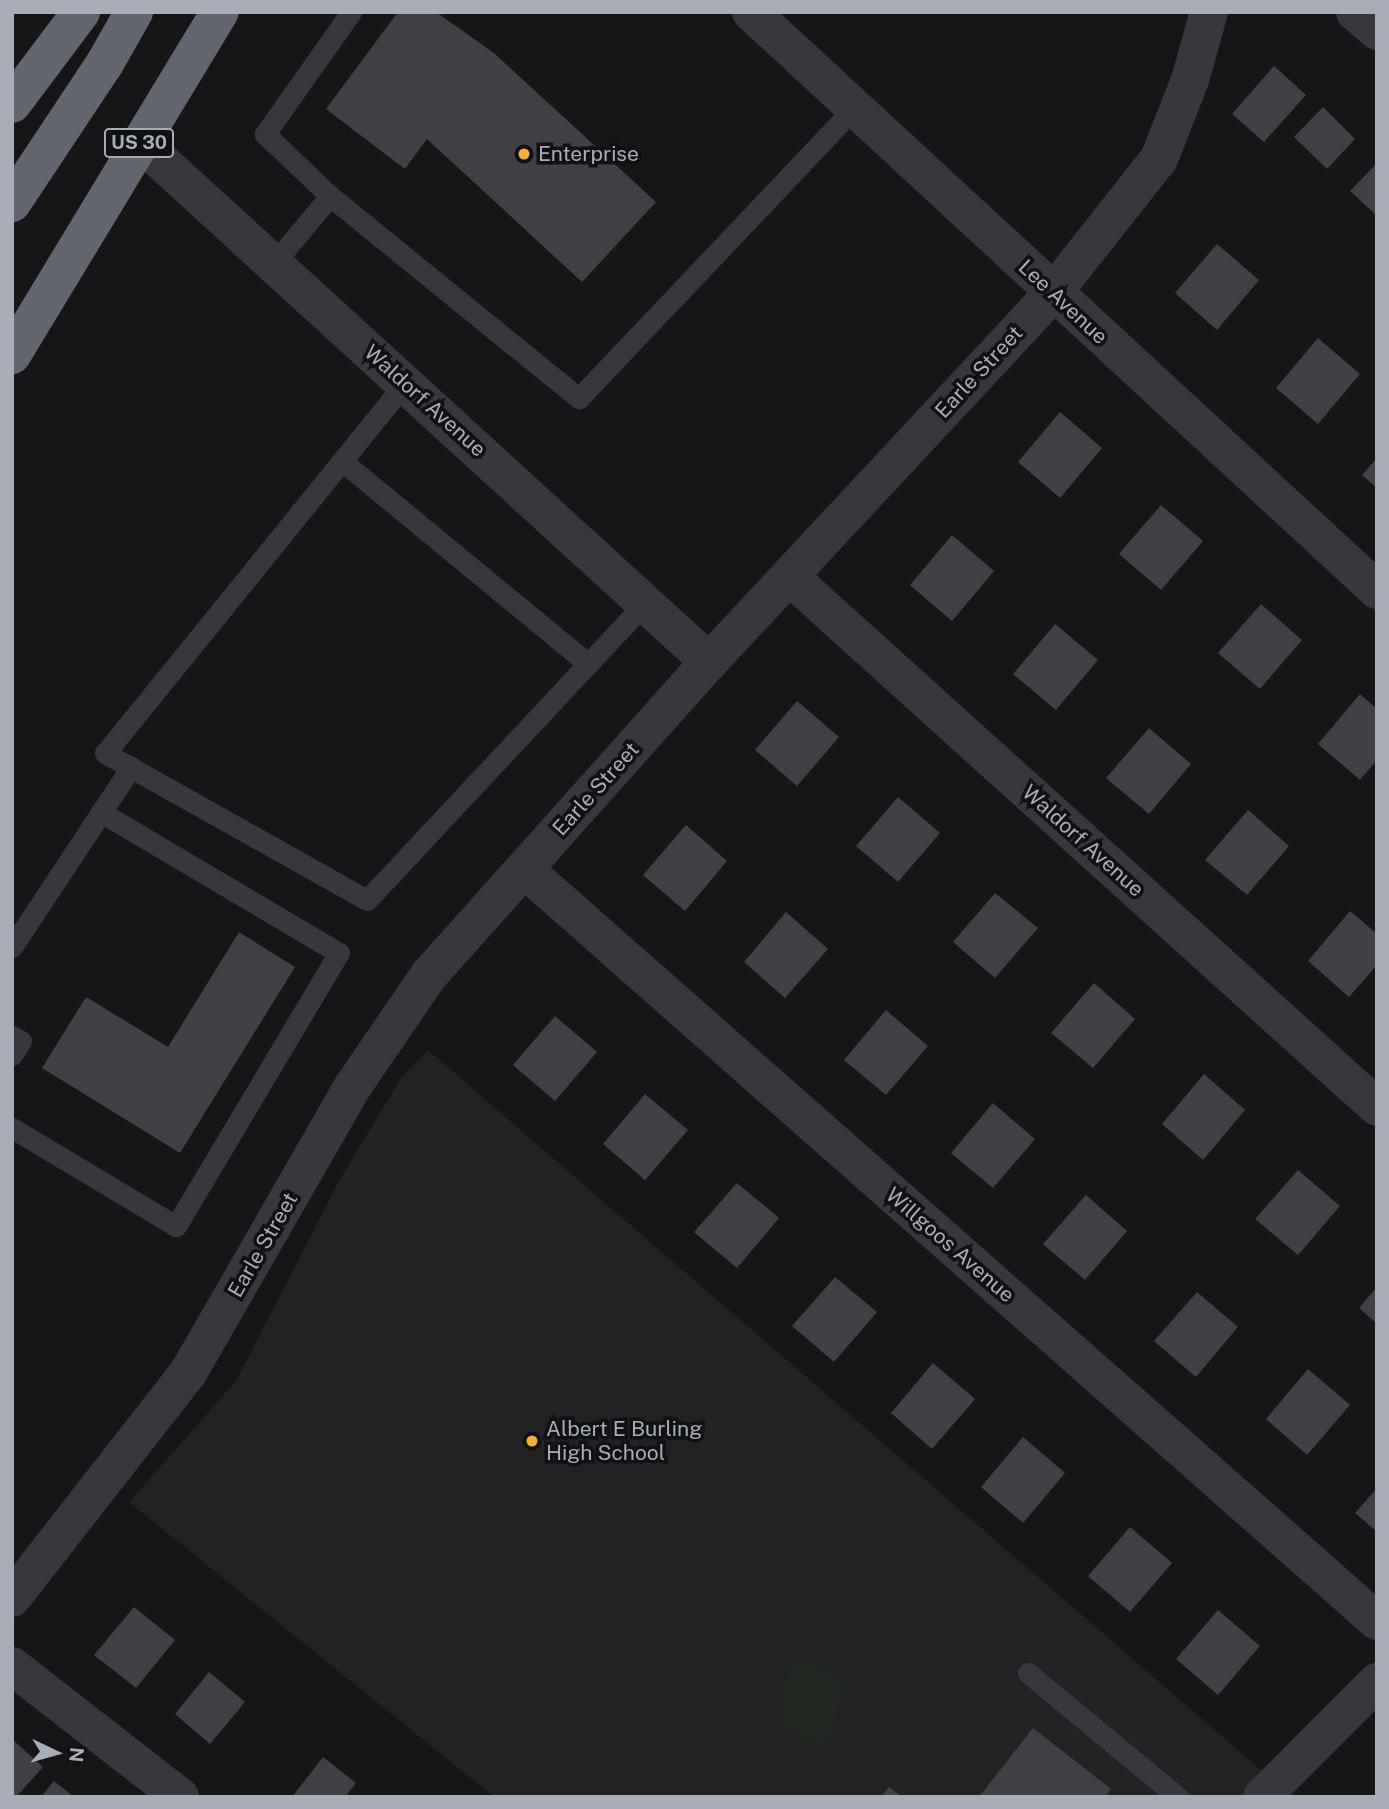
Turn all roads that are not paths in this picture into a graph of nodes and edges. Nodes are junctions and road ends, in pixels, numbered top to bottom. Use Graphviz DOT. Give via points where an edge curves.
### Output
graph roads {
  1 [pos="81,12"];
  2 [pos="134,12"];
  3 [pos="220,12"];
  4 [pos="351,12"];
  5 [pos="751,12"];
  6 [pos="1209,12"];
  7 [pos="1355,12"];
  8 [pos="1377,31"];
  9 [pos="12,104"];
  10 [pos="854,108"];
  11 [pos="140,142"];
  12 [pos="330,196"];
  13 [pos="12,203"];
  14 [pos="274,263"];
  15 [pos="59,274"];
  16 [pos="1053,293"];
  17 [pos="12,319"];
  18 [pos="12,355"];
  19 [pos="405,383"];
  20 [pos="342,461"];
  21 [pos="789,576"];
  22 [pos="1377,590"];
  23 [pos="645,603"];
  24 [pos="709,662"];
  25 [pos="588,664"];
  26 [pos="131,767"];
  27 [pos="101,812"];
  28 [pos="524,869"];
  29 [pos="12,947"];
  30 [pos="12,1036"];
  31 [pos="12,1055"];
  32 [pos="1377,1107"];
  33 [pos="12,1128"];
  34 [pos="12,1598"];
  35 [pos="1377,1621"];
  36 [pos="12,1666"];
  37 [pos="1028,1673"];
  38 [pos="1377,1682"];
  39 [pos="180,1797"];
  40 [pos="1178,1797"];
  41 [pos="1262,1797"];
  1 -- 9 [label="highway"];
  2 -- 13 [label="highway"];
  3 -- 11 [label="highway, US 30"];
  4 -- 12 [label="lane" via="265,134"];
  5 -- 10 [label="street, Lee Avenue"];
  6 -- 16 [label="street, Earle Street" via="1190,80 1159,159"];
  7 -- 8 [label="street"];
  10 -- 12 [label="lane" via="579,398"];
  10 -- 16 [label="street, Lee Avenue"];
  11 -- 14 [label="street, Waldorf Avenue"];
  11 -- 15 [label="highway, US 30"];
  12 -- 14 [label="lane"];
  14 -- 19 [label="street, Waldorf Avenue"];
  15 -- 17 [label="highway"];
  15 -- 18 [label="highway, US 30"];
  16 -- 21 [label="street, Earle Street"];
  16 -- 22 [label="street, Lee Avenue"];
  19 -- 20 [label="lane"];
  19 -- 23 [label="street, Waldorf Avenue"];
  20 -- 25 [label="lane"];
  20 -- 26 [label="lane" via="105,753"];
  21 -- 24 [label="street, Earle Street"];
  21 -- 32 [label="street, Waldorf Avenue"];
  23 -- 24 [label="street, Waldorf Avenue"];
  23 -- 25 [label="lane"];
  24 -- 28 [label="street, Earle Street"];
  25 -- 26 [label="lane" via="367,900"];
  26 -- 27 [label="lane"];
  27 -- 29 [label="lane"];
  27 -- 33 [label="lane" via="340,953 176,1226"];
  28 -- 34 [label="street, Earle Street" via="429,975 353,1086 188,1373"];
  28 -- 35 [label="street, Willgoos Avenue"];
  30 -- 31 [label="lane" via="21,1041"];
  36 -- 39 [label="street"];
  37 -- 40 [label="lane"];
  38 -- 41 [label="street"];
}
